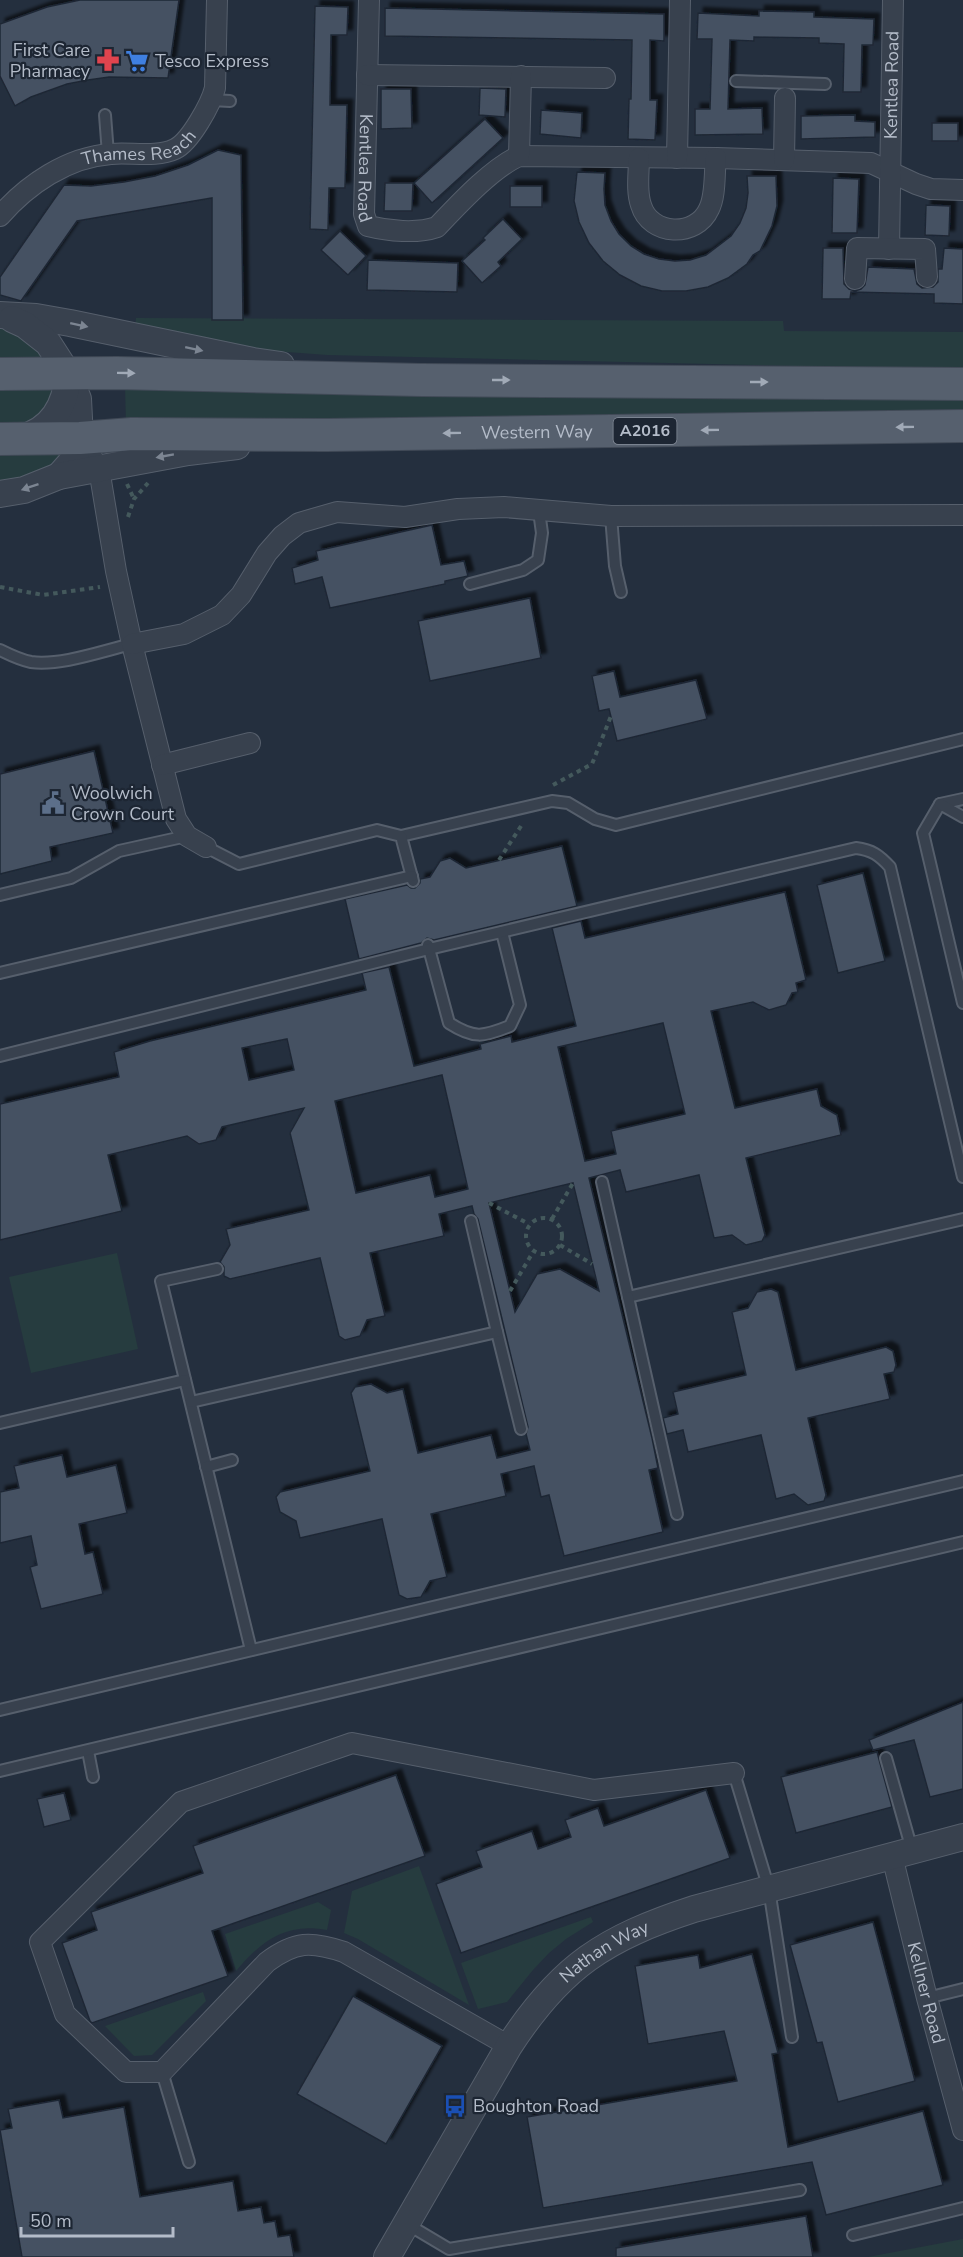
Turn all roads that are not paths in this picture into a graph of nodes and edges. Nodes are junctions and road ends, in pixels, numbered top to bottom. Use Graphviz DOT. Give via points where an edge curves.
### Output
graph roads {
  1 [pos="217,0"];
  2 [pos="369,0"];
  3 [pos="680,0"];
  4 [pos="893,0"];
  5 [pos="367,75"];
  6 [pos="520,76"];
  7 [pos="605,78"];
  8 [pos="736,81"];
  9 [pos="825,84"];
  10 [pos="785,91"];
  11 [pos="105,115"];
  12 [pos="108,154"];
  13 [pos="519,156"];
  14 [pos="639,158"];
  15 [pos="677,158"];
  16 [pos="716,158"];
  17 [pos="784,160"];
  18 [pos="890,170"];
  19 [pos="963,190"];
  20 [pos="0,216"];
  21 [pos="889,249"];
  22 [pos="927,277"];
  23 [pos="855,279"];
  24 [pos="0,316"];
  25 [pos="0,374"];
  26 [pos="68,374"];
  27 [pos="421,380"];
  28 [pos="963,384"];
  29 [pos="963,426"];
  30 [pos="327,435"];
  31 [pos="80,438"];
  32 [pos="8,439"];
  33 [pos="99,470"];
  34 [pos="59,476"];
  35 [pos="0,494"];
  36 [pos="539,511"];
  37 [pos="963,515"];
  38 [pos="611,516"];
  39 [pos="470,584"];
  40 [pos="621,592"];
  41 [pos="132,644"];
  42 [pos="0,650"];
  43 [pos="963,739"];
  44 [pos="250,743"];
  45 [pos="162,765"];
  46 [pos="963,799"];
  47 [pos="940,804"];
  48 [pos="963,817"];
  49 [pos="187,836"];
  50 [pos="401,837"];
  51 [pos="206,847"];
  52 [pos="0,895"];
  53 [pos="502,932"];
  54 [pos="429,947"];
  55 [pos="0,974"];
  56 [pos="963,1003"];
  57 [pos="0,1056"];
  58 [pos="963,1177"];
  59 [pos="602,1182"];
  60 [pos="963,1219"];
  61 [pos="471,1221"];
  62 [pos="217,1269"];
  63 [pos="628,1297"];
  64 [pos="497,1332"];
  65 [pos="185,1380"];
  66 [pos="191,1402"];
  67 [pos="0,1423"];
  68 [pos="521,1429"];
  69 [pos="232,1460"];
  70 [pos="206,1467"];
  71 [pos="963,1481"];
  72 [pos="677,1514"];
  73 [pos="963,1542"];
  74 [pos="251,1650"];
  75 [pos="0,1710"];
  76 [pos="88,1751"];
  77 [pos="886,1758"];
  78 [pos="0,1772"];
  79 [pos="734,1773"];
  80 [pos="93,1778"];
  81 [pos="963,1837"];
  82 [pos="902,1853"];
  83 [pos="769,1889"];
  84 [pos="963,1989"];
  85 [pos="927,1998"];
  86 [pos="792,2037"];
  87 [pos="509,2046"];
  88 [pos="162,2072"];
  89 [pos="957,2087"];
  90 [pos="963,2130"];
  91 [pos="189,2162"];
  92 [pos="800,2190"];
  93 [pos="963,2208"];
  94 [pos="407,2224"];
  95 [pos="853,2235"];
  96 [pos="387,2257"];
  1 -- 12 [label="street, Thames Reach" via="215,88 221,100 174,149 162,153"];
  2 -- 5 [label="street, Kentlea Road"];
  3 -- 15 [label="street"];
  4 -- 18 [label="street, Kentlea Road"];
  5 -- 6 [label="street"];
  5 -- 13 [label="street, Kentlea Road" via="364,214 368,226 382,230 436,227 507,161"];
  6 -- 7 [label="street"];
  6 -- 13 [label="street"];
  8 -- 10 [label="lane"];
  9 -- 10 [label="lane"];
  10 -- 17 [label="street"];
  11 -- 12 [label="lane"];
  12 -- 20 [label="street, Thames Reach" via="63,167 25,190"];
  13 -- 14 [label="street, Kentlea Road"];
  14 -- 15 [label="street, Kentlea Road"];
  14 -- 16 [label="street" via="641,205 648,218 672,230 688,228 703,219 710,208"];
  15 -- 16 [label="street, Kentlea Road"];
  16 -- 17 [label="street, Kentlea Road"];
  17 -- 18 [label="street, Kentlea Road" via="871,164"];
  18 -- 19 [label="street, Kentlea Road" via="931,189"];
  18 -- 21 [label="street, Kentlea Road"];
  21 -- 22 [label="street" via="925,249"];
  21 -- 23 [label="street" via="856,248"];
  24 -- 26 [label="street" via="38,333"];
  24 -- 27 [label="street, one-way" via="70,323 253,361"];
  25 -- 26 [label="main road"];
  26 -- 27 [label="main road, one-way"];
  26 -- 31 [label="street" via="78,399"];
  26 -- 32 [label="street, Western Way / A2016" via="63,404 55,417 31,435"];
  27 -- 28 [label="main road, one-way"];
  29 -- 30 [label="main road, Western Way / A2016, one-way"];
  30 -- 31 [label="main road, Western Way / A2016" via="132,434"];
  30 -- 33 [label="street, Western Way / A2016, one-way" via="188,452"];
  31 -- 32 [label="main road, Western Way / A2016"];
  31 -- 33 [label="street"];
  31 -- 34 [label="street" via="74,459"];
  33 -- 34 [label="street, Western Way"];
  33 -- 41 [label="street"];
  34 -- 35 [label="street, Western Way, one-way" via="24,490"];
  36 -- 38 [label="street"];
  36 -- 39 [label="lane" via="542,533 538,560 523,570"];
  36 -- 41 [label="street" via="504,507 405,517 337,512 317,517 299,523 282,536 241,595 222,615 184,633"];
  37 -- 38 [label="street"];
  38 -- 40 [label="lane"];
  41 -- 42 [label="lane" via="45,663 30,662"];
  41 -- 45 [label="street"];
  43 -- 50 [label="lane" via="616,825 595,819 568,803 552,801"];
  44 -- 45 [label="street"];
  45 -- 49 [label="street" via="176,819"];
  46 -- 47 [label="lane"];
  47 -- 48 [label="lane"];
  47 -- 56 [label="lane" via="923,833"];
  49 -- 51 [label="street"];
  49 -- 52 [label="lane" via="119,851 71,878"];
  50 -- 51 [label="lane" via="377,830 239,864"];
  50 -- 55 [label="lane" via="413,878"];
  53 -- 54 [label="lane"];
  53 -- 54 [label="lane" via="520,1005 510,1026 488,1035 465,1034 449,1023"];
  53 -- 58 [label="lane" via="856,848 868,849 890,867"];
  54 -- 57 [label="lane"];
  59 -- 63 [label="lane"];
  60 -- 63 [label="lane"];
  61 -- 64 [label="lane"];
  62 -- 65 [label="lane" via="161,1281"];
  63 -- 72 [label="lane"];
  64 -- 66 [label="lane"];
  64 -- 68 [label="lane"];
  65 -- 66 [label="lane"];
  65 -- 67 [label="lane"];
  66 -- 70 [label="lane"];
  69 -- 70 [label="lane"];
  70 -- 74 [label="lane"];
  71 -- 74 [label="lane"];
  73 -- 76 [label="lane"];
  74 -- 75 [label="lane"];
  76 -- 78 [label="lane"];
  76 -- 80 [label="lane"];
  77 -- 82 [label="lane"];
  79 -- 83 [label="lane"];
  79 -- 88 [label="street" via="594,1790 352,1743 181,1802 40,1942 65,2014 126,2072"];
  81 -- 82 [label="street, Nathan Way"];
  82 -- 83 [label="street, Nathan Way"];
  82 -- 85 [label="street, Kellner Road"];
  83 -- 86 [label="lane"];
  83 -- 87 [label="street, Nathan Way" via="652,1923 598,1951 551,1989"];
  84 -- 85 [label="lane"];
  85 -- 89 [label="street, Kellner Road"];
  87 -- 88 [label="street" via="344,1952 303,1944 283,1950 267,1962"];
  87 -- 94 [label="street, Nathan Way"];
  88 -- 91 [label="lane"];
  89 -- 90 [label="street, Kellner Road"];
  92 -- 94 [label="lane" via="449,2249"];
  93 -- 95 [label="lane"];
  94 -- 96 [label="street, Nathan Way"];
}
